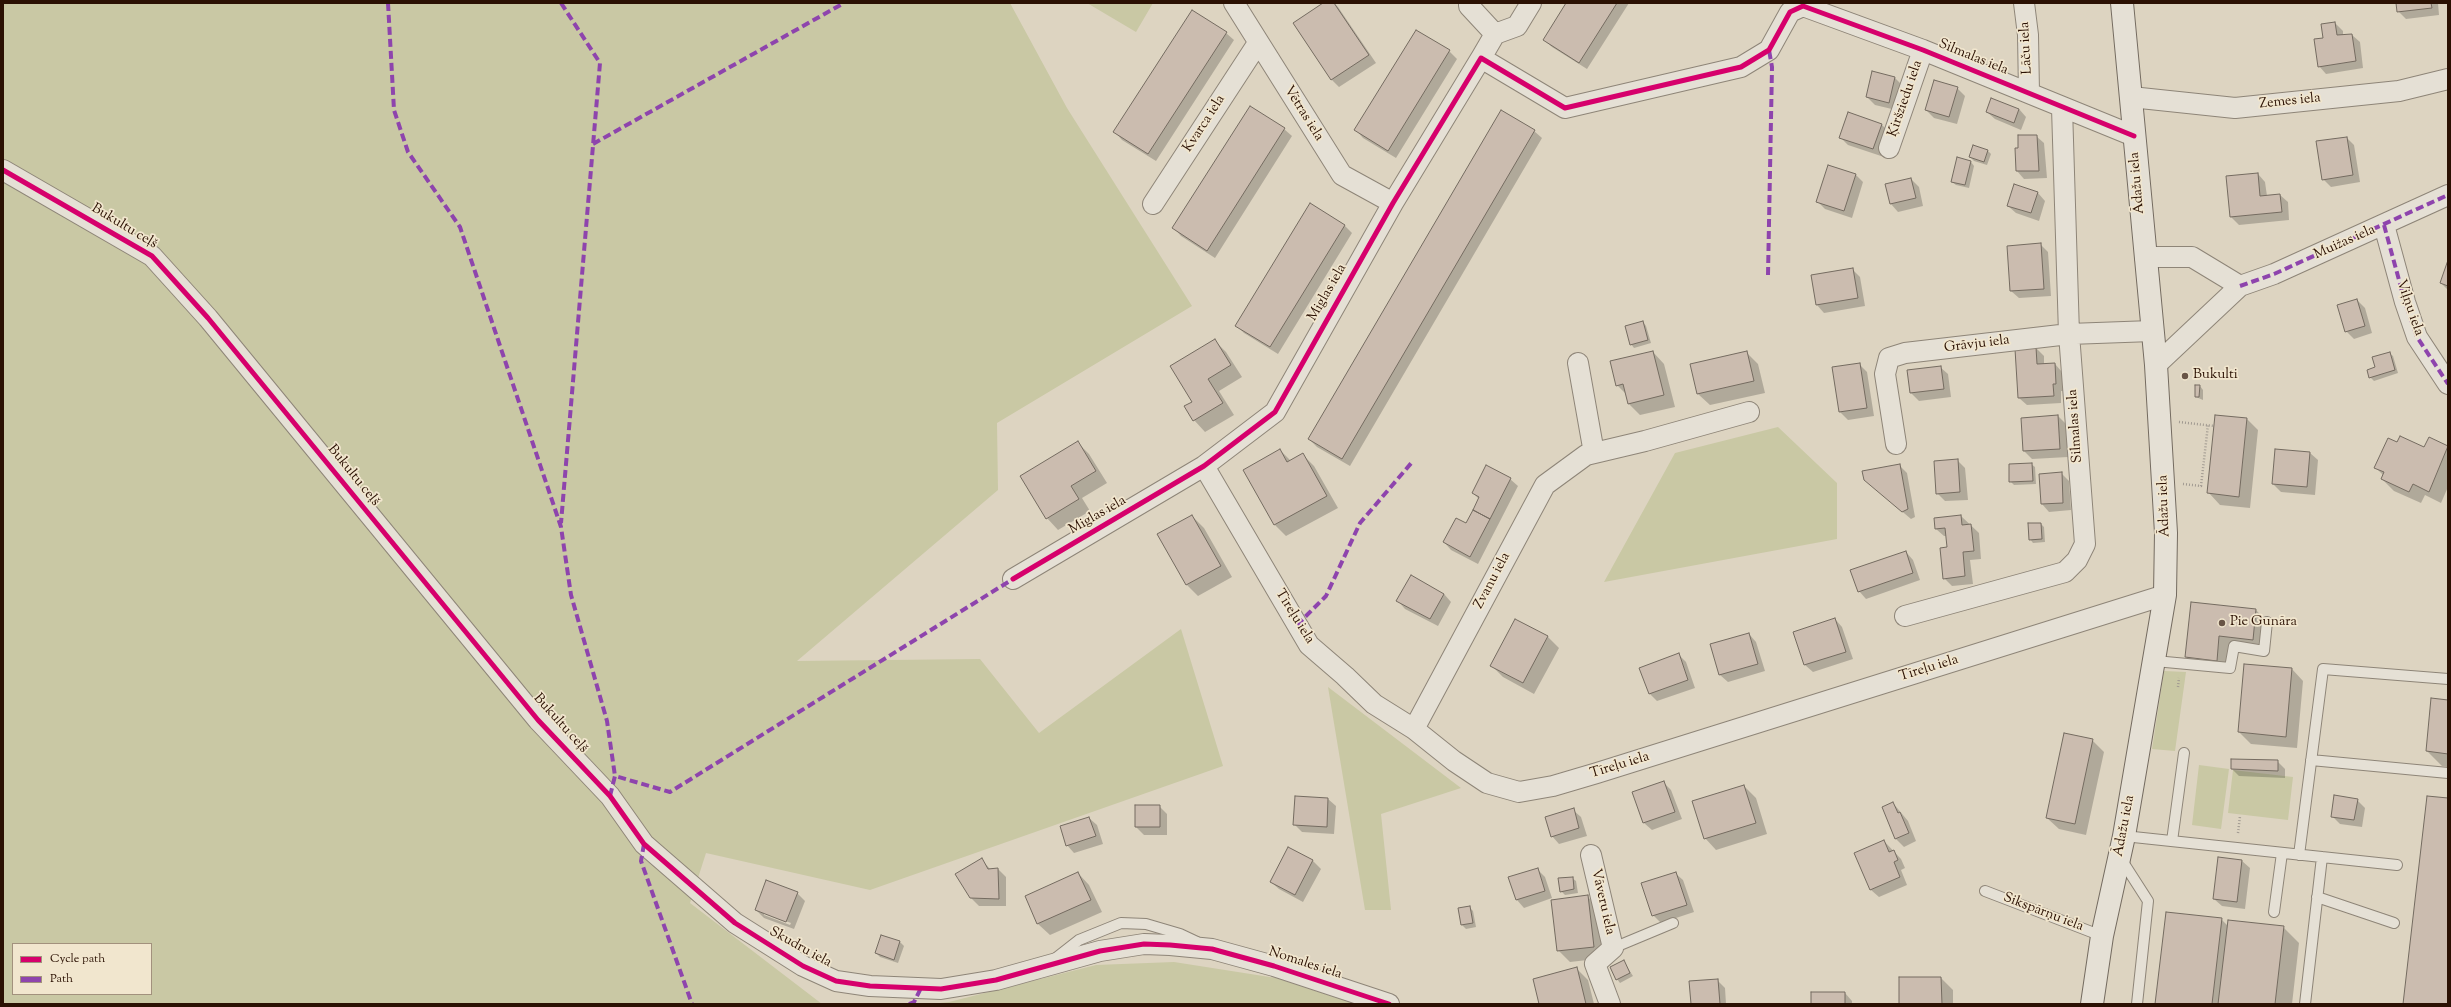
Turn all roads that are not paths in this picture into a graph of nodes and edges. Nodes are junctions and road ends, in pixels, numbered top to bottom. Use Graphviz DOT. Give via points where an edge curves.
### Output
graph roads {
  1 [pos="1234,3"];
  2 [pos="1469,3"];
  3 [pos="1531,3"];
  4 [pos="2024,3"];
  5 [pos="2122,3"];
  6 [pos="1495,34"];
  7 [pos="1258,43"];
  8 [pos="1923,50"];
  9 [pos="1481,58"];
  10 [pos="2448,80"];
  11 [pos="2029,93"];
  12 [pos="2131,97"];
  13 [pos="2062,108"];
  14 [pos="2134,136"];
  15 [pos="1889,148"];
  16 [pos="3,170"];
  17 [pos="2448,195"];
  18 [pos="1393,203"];
  19 [pos="1153,204"];
  20 [pos="2384,225"];
  21 [pos="2145,257"];
  22 [pos="2240,286"];
  23 [pos="2152,330"];
  24 [pos="2069,334"];
  25 [pos="1578,363"];
  26 [pos="2156,365"];
  27 [pos="2448,384"];
  28 [pos="1749,412"];
  29 [pos="1896,444"];
  30 [pos="1594,453"];
  31 [pos="1204,466"];
  32 [pos="1013,579"];
  33 [pos="2165,595"];
  34 [pos="1905,616"];
  35 [pos="2267,622"];
  36 [pos="2155,661"];
  37 [pos="2448,679"];
  38 [pos="1414,729"];
  39 [pos="2184,753"];
  40 [pos="2311,760"];
  41 [pos="2448,773"];
  42 [pos="2172,841"];
  43 [pos="644,844"];
  44 [pos="2122,847"];
  45 [pos="2282,853"];
  46 [pos="1591,855"];
  47 [pos="2299,855"];
  48 [pos="2322,857"];
  49 [pos="2397,865"];
  50 [pos="1985,891"];
  51 [pos="2317,897"];
  52 [pos="2274,912"];
  53 [pos="2394,923"];
  54 [pos="1673,924"];
  55 [pos="2102,936"];
  56 [pos="1613,948"];
  57 [pos="1048,964"];
  58 [pos="1390,1004"];
  59 [pos="1610,1004"];
  60 [pos="2092,1004"];
  61 [pos="2137,1004"];
  62 [pos="2306,1004"];
  1 -- 7 [label="street, Vētras iela"];
  2 -- 6 [label="street"];
  3 -- 6 [label="street" via="1517,26"];
  4 -- 11 [label="street, Lāču iela" via="2028,36"];
  5 -- 12 [label="street, Ādažu iela"];
  6 -- 9 [label="street, Miglas iela"];
  7 -- 18 [label="street, Vētras iela" via="1342,175"];
  7 -- 19 [label="street, Kvarca iela"];
  8 -- 9 [label="street, Silmalas iela" via="1803,6 1790,12 1769,50 1741,67 1565,108"];
  8 -- 11 [label="street, Silmalas iela"];
  8 -- 15 [label="street, Ķiršziedu iela"];
  9 -- 18 [label="street, Miglas iela"];
  10 -- 12 [label="street, Zemes iela" via="2399,91 2235,108"];
  11 -- 13 [label="street, Silmalas iela"];
  12 -- 14 [label="street, Ādažu iela"];
  13 -- 14 [label="street, Silmalas iela"];
  13 -- 24 [label="street, Silmalas iela"];
  14 -- 21 [label="street, Ādažu iela"];
  16 -- 43 [label="street, Bukultu ceļš" via="152,256 208,318 538,720 610,796"];
  17 -- 20 [label="street, Muižas iela"];
  18 -- 31 [label="street, Miglas iela" via="1275,412"];
  20 -- 22 [label="street, Muižas iela" via="2274,274"];
  20 -- 27 [label="street, Viļņu iela" via="2417,337"];
  21 -- 22 [label="street" via="2192,258"];
  21 -- 23 [label="street, Ādažu iela"];
  22 -- 26 [label="street, Muižas iela"];
  23 -- 24 [label="street, Grāvju iela"];
  23 -- 26 [label="street, Ādažu iela"];
  24 -- 29 [label="street, Grāvju iela" via="1905,353 1889,358 1886,374"];
  24 -- 34 [label="street, Silmalas iela" via="2085,544 2077,560 2064,572"];
  25 -- 30 [label="street"];
  26 -- 33 [label="street, Ādažu iela" via="2166,533"];
  28 -- 30 [label="street, Zvanu iela"];
  30 -- 38 [label="street, Zvanu iela" via="1586,455 1545,485"];
  31 -- 32 [label="street, Miglas iela"];
  31 -- 38 [label="street, Tīreļu iela" via="1309,645 1374,704"];
  33 -- 36 [label="street, Ādažu iela"];
  33 -- 38 [label="street, Tīreļu iela" via="1553,786 1519,792 1487,783"];
  35 -- 36 [label="lane" via="2264,651 2234,646 2230,668"];
  36 -- 44 [label="street, Ādažu iela"];
  37 -- 40 [label="lane" via="2323,668"];
  39 -- 42 [label="lane"];
  40 -- 41 [label="lane"];
  40 -- 47 [label="lane"];
  42 -- 44 [label="lane"];
  42 -- 45 [label="lane"];
  43 -- 57 [label="street, Skudru iela" via="735,924 803,966 836,981 870,986 941,989 996,980"];
  44 -- 55 [label="street, Ādažu iela"];
  44 -- 61 [label="lane" via="2148,901"];
  45 -- 47 [label="lane"];
  45 -- 52 [label="lane"];
  46 -- 56 [label="street, Vāveru iela"];
  47 -- 48 [label="lane"];
  48 -- 49 [label="lane"];
  48 -- 51 [label="lane"];
  50 -- 55 [label="lane, Sikspārņu iela"];
  51 -- 53 [label="lane"];
  51 -- 62 [label="lane"];
  54 -- 56 [label="lane"];
  55 -- 60 [label="street, Ādažu iela"];
  56 -- 59 [label="street" via="1595,964"];
  57 -- 58 [label="street, Nomales iela" via="1100,950 1144,944 1212,949 1274,966"];
}
